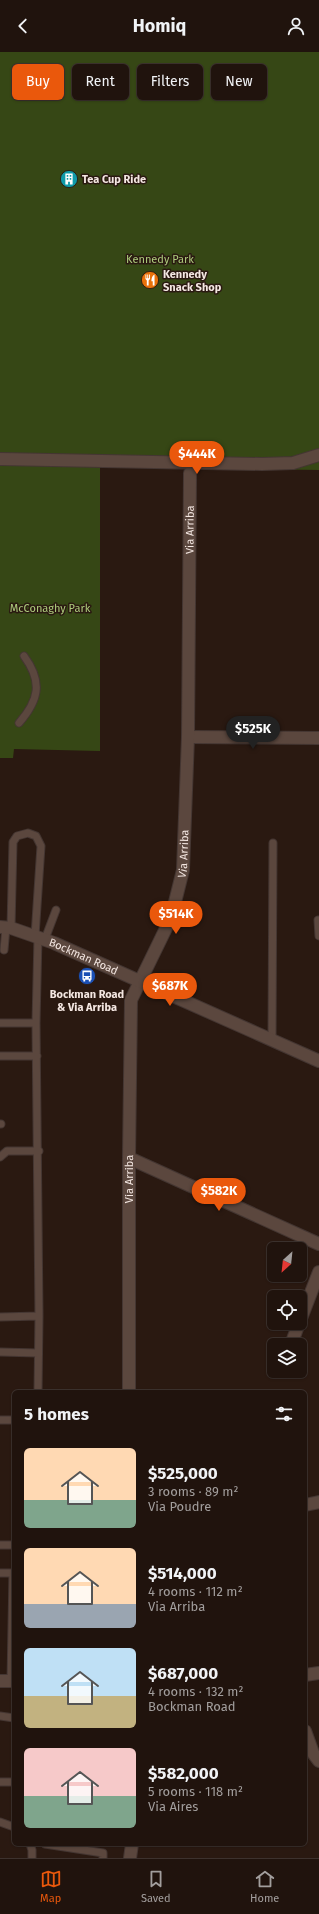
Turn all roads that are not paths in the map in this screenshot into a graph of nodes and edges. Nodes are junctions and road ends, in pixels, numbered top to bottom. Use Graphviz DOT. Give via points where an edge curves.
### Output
graph roads {
  1 [pos="319,455"];
  2 [pos="0,459"];
  3 [pos="190,473"];
  4 [pos="24,656"];
  5 [pos="19,723"];
  6 [pos="188,737"];
  7 [pos="319,738"];
  8 [pos="273,843"];
  9 [pos="56,910"];
  10 [pos="318,920"];
  11 [pos="6,927"];
  12 [pos="319,936"];
  13 [pos="39,937"];
  14 [pos="4,950"];
  15 [pos="140,981"];
  16 [pos="0,1023"];
  17 [pos="36,1023"];
  18 [pos="272,1040"];
  19 [pos="0,1056"];
  20 [pos="37,1056"];
  21 [pos="319,1061"];
  22 [pos="39,1150"];
  23 [pos="0,1157"];
  24 [pos="129,1158"];
  25 [pos="319,1244"];
  26 [pos="319,1272"];
  27 [pos="307,1304"];
  28 [pos="39,1316"];
  29 [pos="0,1317"];
  30 [pos="0,1352"];
  31 [pos="38,1353"];
  32 [pos="38,1390"];
  33 [pos="129,1390"];
  34 [pos="0,1420"];
  35 [pos="12,1420"];
  36 [pos="319,1502"];
  37 [pos="307,1505"];
  38 [pos="0,1545"];
  39 [pos="12,1545"];
  40 [pos="0,1573"];
  41 [pos="12,1573"];
  42 [pos="12,1595"];
  43 [pos="319,1673"];
  44 [pos="307,1675"];
  45 [pos="8,1681"];
  46 [pos="0,1716"];
  47 [pos="12,1718"];
  48 [pos="307,1736"];
  49 [pos="319,1761"];
  50 [pos="0,1782"];
  51 [pos="12,1782"];
  52 [pos="0,1822"];
  53 [pos="12,1826"];
  54 [pos="31,1846"];
  55 [pos="58,1846"];
  56 [pos="132,1846"];
  57 [pos="32,1858"];
  58 [pos="102,1858"];
  59 [pos="130,1858"];
  1 -- 2 [label="street" via="293,462 262,464"];
  3 -- 6 [label="street, Via Arriba"];
  4 -- 5 [label="lane" via="32,666 37,694 34,704"];
  6 -- 7 [label="street"];
  6 -- 15 [label="street, Via Arriba" via="183,870 171,918"];
  8 -- 18 [label="lane"];
  9 -- 13 [label="lane"];
  10 -- 12 [label="lane"];
  11 -- 13 [label="street, Bockman Road"];
  11 -- 13 [label="lane" via="13,842 17,836 28,833 36,836 41,846"];
  11 -- 14 [label="lane"];
  13 -- 15 [label="street, Bockman Road"];
  13 -- 17 [label="lane"];
  15 -- 18 [label="street, Bockman Road"];
  15 -- 24 [label="street, Via Arriba" via="131,1000"];
  16 -- 17 [label="lane"];
  17 -- 20 [label="lane"];
  18 -- 21 [label="street, Bockman Road"];
  19 -- 20 [label="lane"];
  20 -- 22 [label="lane"];
  22 -- 23 [label="lane" via="7,1151"];
  22 -- 28 [label="lane"];
  24 -- 25 [label="street"];
  24 -- 33 [label="street, Via Arriba"];
  26 -- 27 [label="street"];
  28 -- 29 [label="lane"];
  28 -- 31 [label="lane"];
  30 -- 31 [label="lane"];
  31 -- 32 [label="lane"];
  34 -- 35 [label="lane"];
  36 -- 37 [label="street"];
  38 -- 39 [label="lane"];
  40 -- 41 [label="lane"];
  42 -- 45 [label="lane"];
  43 -- 44 [label="street"];
  46 -- 47 [label="lane"];
  48 -- 49 [label="street"];
  50 -- 51 [label="lane"];
  52 -- 53 [label="lane"];
  54 -- 57 [label="lane"];
  55 -- 58 [label="lane" via="103,1853"];
  56 -- 59 [label="street"];
}
